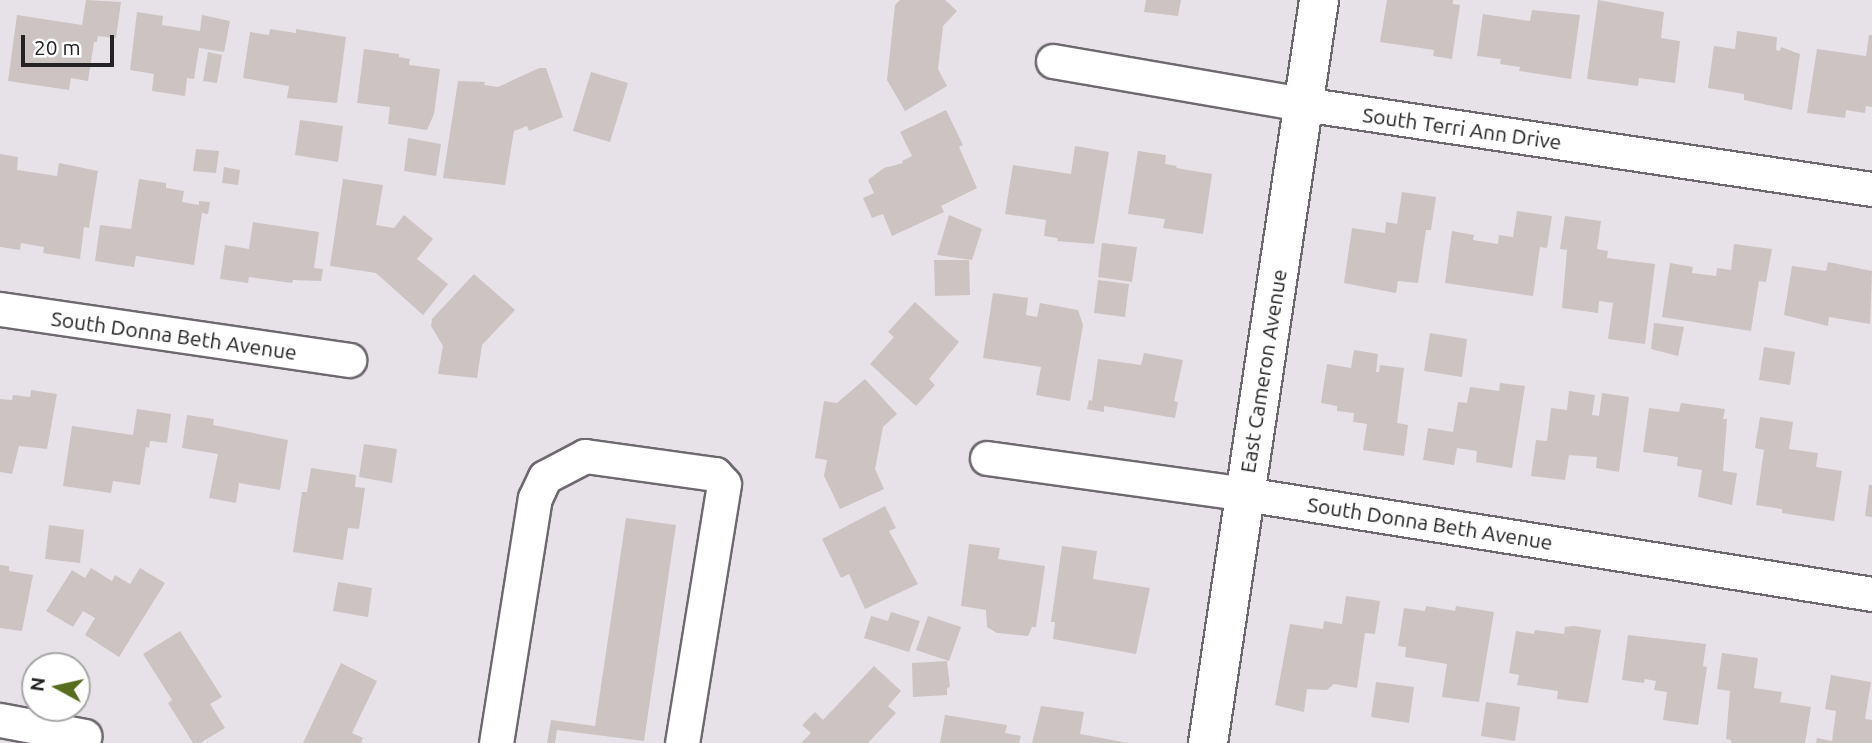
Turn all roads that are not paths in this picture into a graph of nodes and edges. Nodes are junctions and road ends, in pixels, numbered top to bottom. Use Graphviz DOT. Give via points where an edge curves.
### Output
graph roads {
  1 [pos="1319,0"];
  2 [pos="1053,61"];
  3 [pos="1303,104"];
  4 [pos="1872,189"];
  5 [pos="0,309"];
  6 [pos="349,360"];
  7 [pos="987,458"];
  8 [pos="1245,494"];
  9 [pos="1872,594"];
  10 [pos="0,720"];
  11 [pos="85,736"];
  12 [pos="496,743"];
  13 [pos="682,743"];
  14 [pos="1208,743"];
  1 -- 3 [label="main road, East Cameron Avenue"];
  2 -- 3 [label="street, South Terri Ann Drive"];
  3 -- 4 [label="street, South Terri Ann Drive"];
  3 -- 8 [label="main road, East Cameron Avenue"];
  5 -- 6 [label="street, South Donna Beth Avenue"];
  7 -- 8 [label="street, South Donna Beth Avenue"];
  8 -- 9 [label="street, South Donna Beth Avenue"];
  8 -- 14 [label="main road, East Cameron Avenue"];
  10 -- 11 [label="street"];
  12 -- 13 [label="street" via="535,498 545,477 585,456 715,474 724,484"];
}
